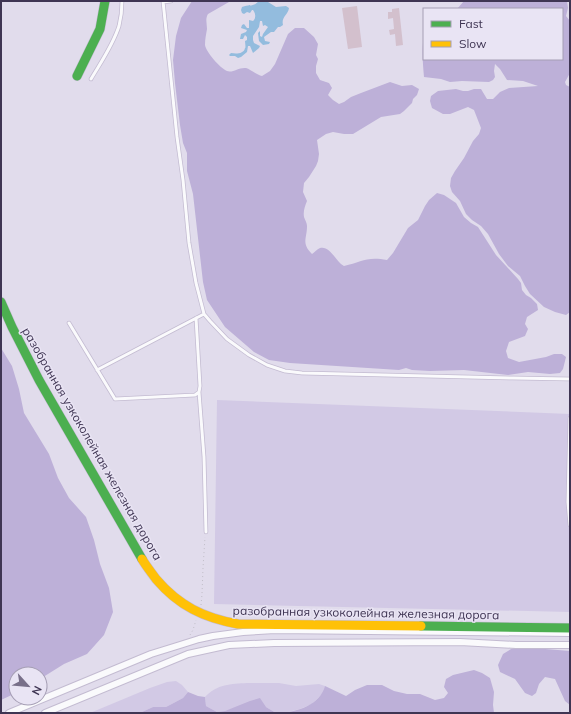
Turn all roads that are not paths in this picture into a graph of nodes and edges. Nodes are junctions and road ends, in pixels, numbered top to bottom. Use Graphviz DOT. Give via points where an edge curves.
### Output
graph roads {
  1 [pos="105,1"];
  2 [pos="122,1"];
  3 [pos="171,1"];
  4 [pos="163,2"];
  5 [pos="77,76"];
  6 [pos="91,79"];
  7 [pos="1,302"];
  8 [pos="204,314"];
  9 [pos="196,318"];
  10 [pos="69,322"];
  11 [pos="97,370"];
  12 [pos="570,379"];
  13 [pos="199,392"];
  14 [pos="570,418"];
  15 [pos="570,525"];
  16 [pos="206,532"];
  17 [pos="570,628"];
  18 [pos="570,633"];
  19 [pos="570,645"];
  20 [pos="9,713"];
  21 [pos="45,713"];
  1 -- 5 [label="street" via="100,29"];
  2 -- 6 [label="lane" via="119,26 107,53"];
  3 -- 4 [label="lane"];
  4 -- 8 [label="lane" via="189,243"];
  7 -- 17 [label="street, разобранная узкоколейная железная дорога" via="39,380 144,563 155,578 188,607 212,619 238,624"];
  8 -- 9 [label="lane"];
  8 -- 12 [label="lane" via="227,339 249,355 267,365 286,371 333,375"];
  9 -- 11 [label="lane"];
  9 -- 13 [label="lane"];
  10 -- 11 [label="lane"];
  11 -- 13 [label="lane" via="115,399 196,395"];
  13 -- 16 [label="lane"];
  14 -- 15 [label="lane"];
  18 -- 20 [label="street" via="275,630 243,632 189,642 151,654"];
  19 -- 21 [label="street" via="439,642 274,643 229,646 188,654"];
}
